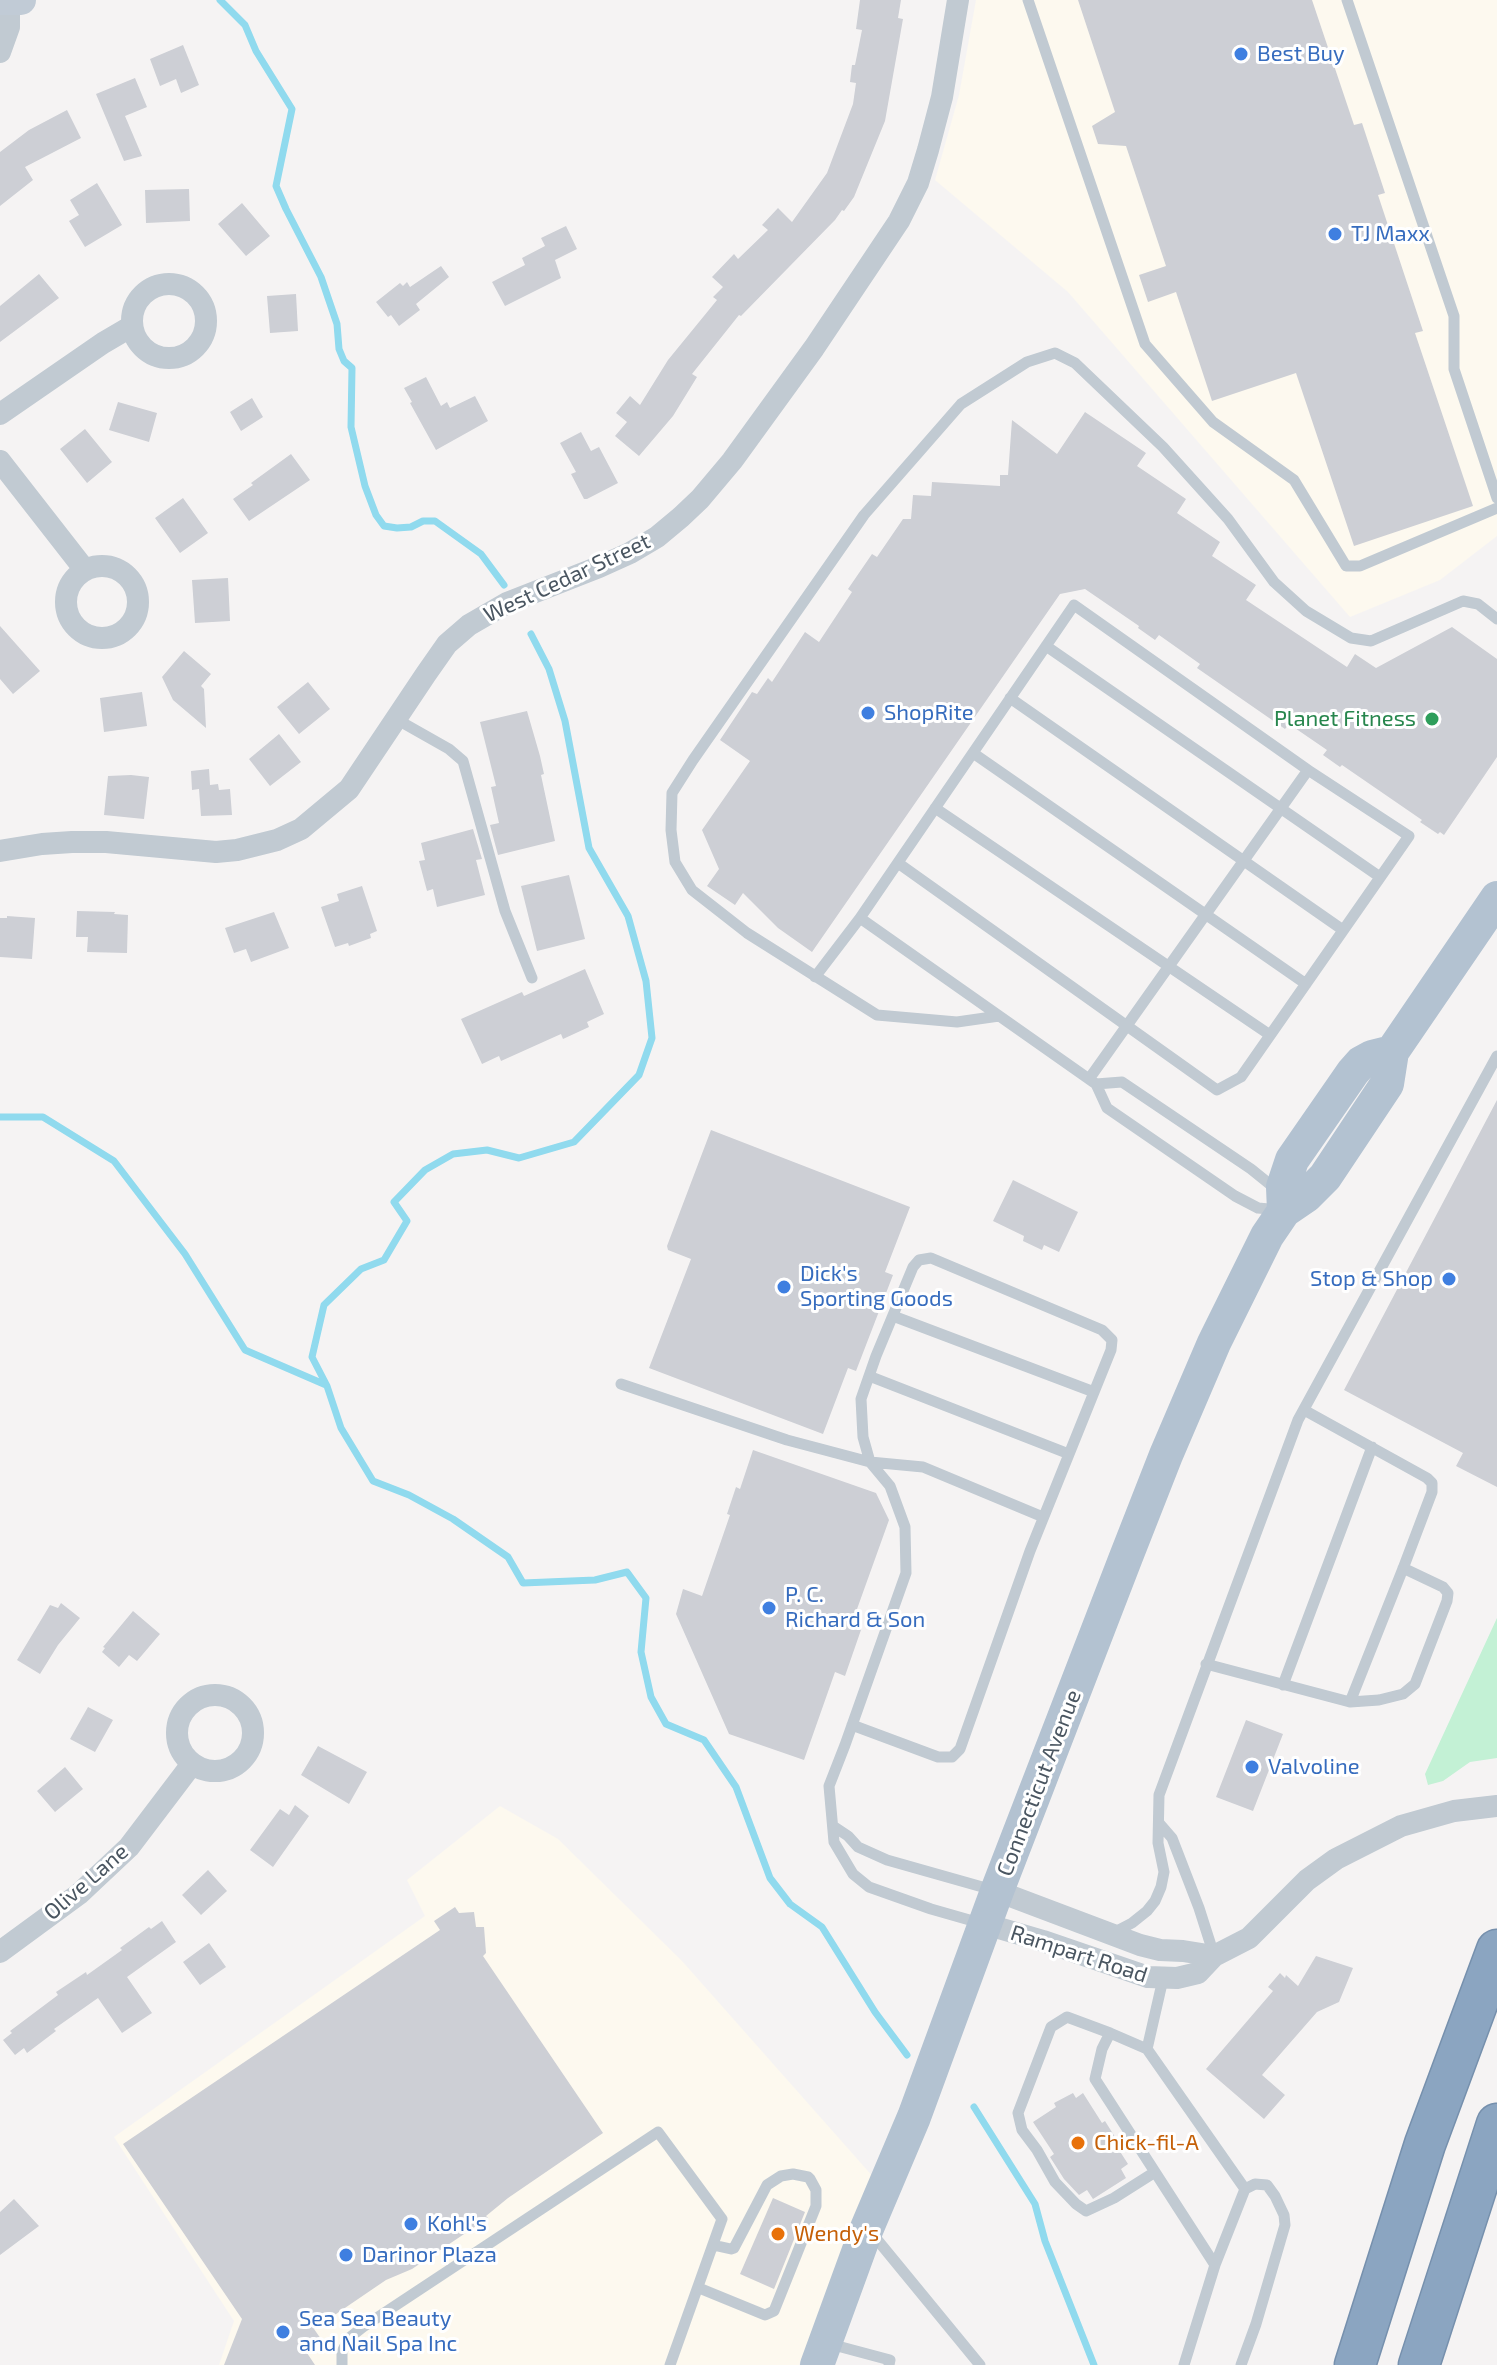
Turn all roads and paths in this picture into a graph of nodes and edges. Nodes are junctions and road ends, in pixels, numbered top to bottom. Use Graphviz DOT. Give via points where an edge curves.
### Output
graph roads {
  1 [pos="958,0"];
  2 [pos="1028,0"];
  3 [pos="1347,0"];
  4 [pos="10,1"];
  5 [pos="0,52"];
  6 [pos="132,326"];
  7 [pos="0,414"];
  8 [pos="0,461"];
  9 [pos="1497,498"];
  10 [pos="1497,508"];
  11 [pos="85,570"];
  12 [pos="1497,619"];
  13 [pos="1046,646"];
  14 [pos="1010,698"];
  15 [pos="396,719"];
  16 [pos="973,753"];
  17 [pos="1308,770"];
  18 [pos="935,808"];
  19 [pos="1281,809"];
  20 [pos="0,851"];
  21 [pos="1244,861"];
  22 [pos="898,863"];
  23 [pos="1380,877"];
  24 [pos="1497,898"];
  25 [pos="1206,914"];
  26 [pos="860,918"];
  27 [pos="1343,930"];
  28 [pos="1168,967"];
  29 [pos="815,977"];
  30 [pos="532,978"];
  31 [pos="1306,984"];
  32 [pos="999,1016"];
  33 [pos="1127,1026"];
  34 [pos="1270,1035"];
  35 [pos="1497,1056"];
  36 [pos="1092,1081"];
  37 [pos="1284,1211"];
  38 [pos="893,1316"];
  39 [pos="869,1376"];
  40 [pos="621,1384"];
  41 [pos="1094,1392"];
  42 [pos="1304,1410"];
  43 [pos="1372,1447"];
  44 [pos="1069,1454"];
  45 [pos="870,1462"];
  46 [pos="1043,1517"];
  47 [pos="1403,1568"];
  48 [pos="1206,1664"];
  49 [pos="1283,1685"];
  50 [pos="1350,1702"];
  51 [pos="852,1725"];
  52 [pos="192,1764"];
  53 [pos="1497,1806"];
  54 [pos="1159,1823"];
  55 [pos="833,1826"];
  56 [pos="997,1891"];
  57 [pos="985,1924"];
  58 [pos="1111,1934"];
  59 [pos="1497,1950"];
  60 [pos="0,1952"];
  61 [pos="1214,1956"];
  62 [pos="1163,1979"];
  63 [pos="1110,2033"];
  64 [pos="1147,2049"];
  65 [pos="1497,2124"];
  66 [pos="1155,2172"];
  67 [pos="1245,2189"];
  68 [pos="867,2228"];
  69 [pos="713,2245"];
  70 [pos="1215,2265"];
  71 [pos="699,2288"];
  72 [pos="822,2354"];
  73 [pos="342,2365"];
  74 [pos="670,2365"];
  75 [pos="889,2365"];
  76 [pos="980,2365"];
  77 [pos="1184,2365"];
  78 [pos="1241,2365"];
  79 [pos="1355,2365"];
  80 [pos="1419,2365"];
  1 -- 15 [label="street, West Cedar Street" via="942,97 918,183 867,269 732,461 657,537 469,625 447,644"];
  2 -- 10 [label="lane" via="1145,344 1213,422 1294,480 1346,566 1360,566"];
  3 -- 9 [label="lane" via="1454,316 1454,369"];
  4 -- 5 [label="street" via="9,27"];
  6 -- 7 [label="street"];
  8 -- 11 [label="street"];
  12 -- 29 [label="lane" via="1478,604 1463,601 1371,641 1351,638 1306,611 1274,582 1219,508 1075,363 1055,353 1027,362 961,404 864,515 672,793 675,862 692,890"];
  13 -- 14 [label="lane"];
  13 -- 17 [label="lane" via="1074,605"];
  13 -- 19 [label="lane"];
  14 -- 16 [label="lane"];
  14 -- 21 [label="lane"];
  15 -- 20 [label="street, West Cedar Street" via="349,789 301,829 277,840 216,852 106,842"];
  15 -- 30 [label="lane" via="463,761 505,911"];
  16 -- 18 [label="lane"];
  16 -- 25 [label="lane"];
  17 -- 19 [label="lane"];
  17 -- 23 [label="lane" via="1409,836"];
  18 -- 22 [label="lane"];
  18 -- 28 [label="lane"];
  19 -- 21 [label="lane"];
  19 -- 23 [label="lane"];
  21 -- 25 [label="lane"];
  21 -- 27 [label="lane"];
  22 -- 26 [label="lane"];
  22 -- 33 [label="lane"];
  23 -- 27 [label="lane"];
  24 -- 37 [label="main road, Connecticut Avenue" via="1392,1052 1361,1063 1292,1160 1283,1187"];
  25 -- 28 [label="lane"];
  25 -- 31 [label="lane"];
  26 -- 29 [label="lane"];
  26 -- 32 [label="lane"];
  27 -- 31 [label="lane"];
  28 -- 33 [label="lane"];
  28 -- 34 [label="lane"];
  29 -- 32 [label="lane" via="877,1015 957,1022"];
  31 -- 34 [label="lane"];
  32 -- 36 [label="lane"];
  33 -- 34 [label="lane" via="1217,1090 1241,1077"];
  33 -- 36 [label="lane"];
  35 -- 42 [label="lane"];
  36 -- 37 [label="lane" via="1107,1108 1235,1196 1258,1208"];
  36 -- 37 [label="lane" via="1122,1082 1251,1169 1272,1186"];
  37 -- 56 [label="main road, Connecticut Avenue" via="1214,1343 1166,1455"];
  38 -- 39 [label="lane"];
  38 -- 41 [label="lane"];
  38 -- 41 [label="lane" via="913,1267 931,1258 1102,1330 1112,1340 1111,1350"];
  39 -- 44 [label="lane"];
  39 -- 45 [label="lane" via="861,1399"];
  40 -- 45 [label="lane"];
  41 -- 44 [label="lane"];
  42 -- 43 [label="lane"];
  42 -- 48 [label="lane"];
  43 -- 47 [label="lane" via="1432,1483"];
  43 -- 49 [label="lane"];
  44 -- 46 [label="lane"];
  45 -- 46 [label="lane" via="923,1467"];
  45 -- 51 [label="lane" via="890,1486 905,1527 906,1573"];
  46 -- 51 [label="lane" via="960,1749 952,1757 938,1757"];
  47 -- 50 [label="lane"];
  47 -- 50 [label="lane" via="1448,1593 1415,1684 1403,1694"];
  48 -- 49 [label="lane"];
  48 -- 54 [label="lane" via="1159,1795"];
  49 -- 50 [label="lane"];
  51 -- 55 [label="lane" via="829,1786"];
  52 -- 60 [label="street, Olive Lane" via="129,1847 79,1894"];
  53 -- 61 [label="street, Rampart Road" via="1401,1826 1336,1859 1249,1938"];
  54 -- 58 [label="lane" via="1164,1872 1155,1901"];
  54 -- 61 [label="lane" via="1172,1838"];
  55 -- 56 [label="lane" via="858,1847 887,1860"];
  55 -- 57 [label="lane" via="845,1863 869,1887"];
  56 -- 57 [label="main road, Connecticut Avenue"];
  56 -- 58 [label="street, Rampart Road"];
  57 -- 62 [label="street, Rampart Road"];
  57 -- 68 [label="main road, Connecticut Avenue"];
  58 -- 61 [label="street, Rampart Road" via="1160,1950"];
  59 -- 79 [label="highway" via="1425,2144"];
  61 -- 62 [label="street, Rampart Road" via="1198,1973"];
  62 -- 64 [label="lane"];
  63 -- 64 [label="lane"];
  63 -- 66 [label="lane" via="1095,2079"];
  63 -- 66 [label="lane" via="1067,2017 1051,2027 1018,2113 1022,2130 1055,2182 1086,2211"];
  64 -- 67 [label="lane"];
  65 -- 80 [label="highway"];
  66 -- 70 [label="lane"];
  67 -- 70 [label="lane"];
  67 -- 78 [label="lane" via="1267,2185 1285,2225"];
  68 -- 72 [label="main road, Connecticut Avenue"];
  68 -- 76 [label="lane"];
  69 -- 71 [label="lane"];
  69 -- 71 [label="lane" via="734,2248 767,2185 793,2174 810,2179 816,2206 774,2311 765,2315"];
  69 -- 73 [label="lane" via="722,2219 658,2132 363,2327 349,2338"];
  70 -- 77 [label="lane"];
  71 -- 74 [label="lane"];
  72 -- 75 [label="lane" via="890,2360"];
}
